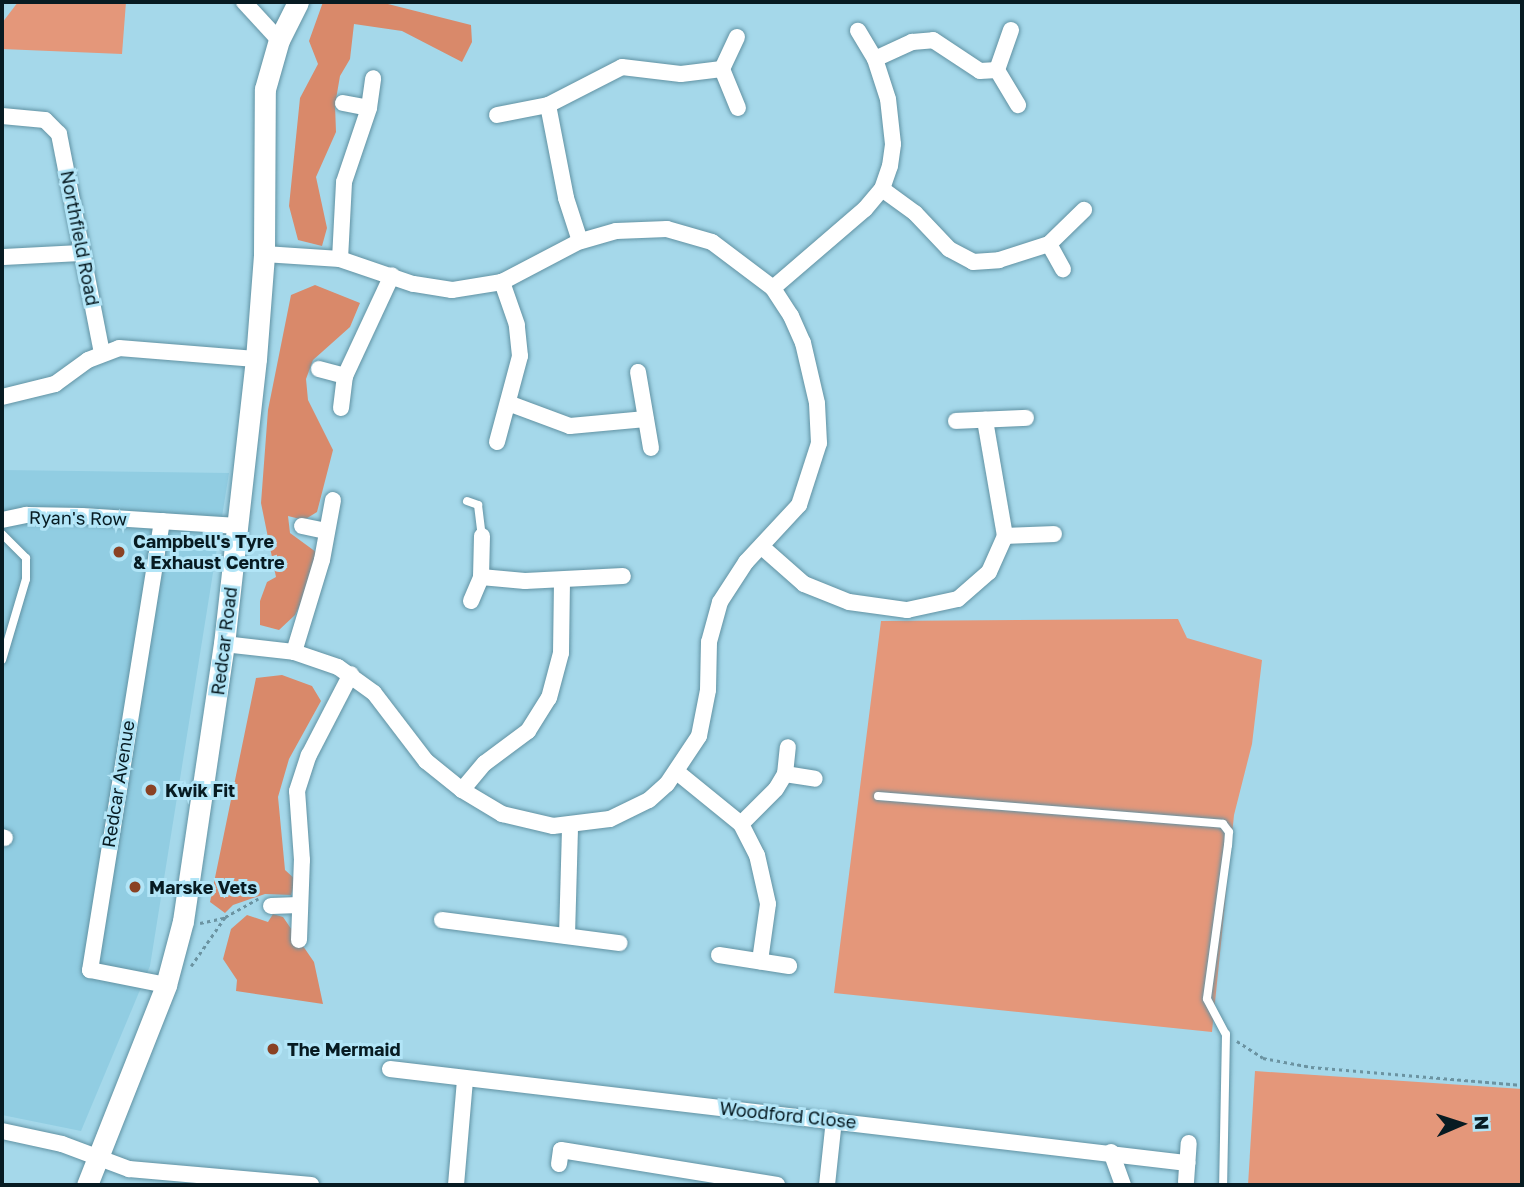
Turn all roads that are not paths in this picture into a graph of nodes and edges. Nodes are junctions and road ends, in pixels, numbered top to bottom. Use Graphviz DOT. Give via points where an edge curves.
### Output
graph roads {
  1 [pos="244,2"];
  2 [pos="298,2"];
  3 [pos="1011,30"];
  4 [pos="858,31"];
  5 [pos="737,37"];
  6 [pos="279,40"];
  7 [pos="875,58"];
  8 [pos="722,69"];
  9 [pos="997,70"];
  10 [pos="373,78"];
  11 [pos="343,103"];
  12 [pos="1018,104"];
  13 [pos="548,105"];
  14 [pos="369,108"];
  15 [pos="738,108"];
  16 [pos="497,115"];
  17 [pos="2,116"];
  18 [pos="882,189"];
  19 [pos="1084,210"];
  20 [pos="580,241"];
  21 [pos="1049,244"];
  22 [pos="82,253"];
  23 [pos="264,254"];
  24 [pos="2,257"];
  25 [pos="340,260"];
  26 [pos="1063,269"];
  27 [pos="392,275"];
  28 [pos="502,282"];
  29 [pos="774,288"];
  30 [pos="102,353"];
  31 [pos="256,359"];
  32 [pos="319,369"];
  33 [pos="638,372"];
  34 [pos="345,376"];
  35 [pos="2,397"];
  36 [pos="508,403"];
  37 [pos="341,408"];
  38 [pos="1026,418"];
  39 [pos="646,419"];
  40 [pos="985,420"];
  41 [pos="956,421"];
  42 [pos="497,442"];
  43 [pos="651,448"];
  44 [pos="333,500"];
  45 [pos="467,501"];
  46 [pos="2,520"];
  47 [pos="162,521"];
  48 [pos="238,526"];
  49 [pos="302,526"];
  50 [pos="326,531"];
  51 [pos="2,534"];
  52 [pos="1054,534"];
  53 [pos="482,536"];
  54 [pos="1005,536"];
  55 [pos="762,547"];
  56 [pos="624,576"];
  57 [pos="481,577"];
  58 [pos="562,580"];
  59 [pos="471,601"];
  60 [pos="224,645"];
  61 [pos="293,652"];
  62 [pos="2,660"];
  63 [pos="351,674"];
  64 [pos="788,747"];
  65 [pos="677,772"];
  66 [pos="785,775"];
  67 [pos="815,779"];
  68 [pos="462,790"];
  69 [pos="878,796"];
  70 [pos="741,824"];
  71 [pos="570,827"];
  72 [pos="299,905"];
  73 [pos="271,906"];
  74 [pos="442,920"];
  75 [pos="567,936"];
  76 [pos="299,940"];
  77 [pos="620,943"];
  78 [pos="719,955"];
  79 [pos="760,961"];
  80 [pos="789,966"];
  81 [pos="166,985"];
  82 [pos="390,1069"];
  83 [pos="465,1079"];
  84 [pos="834,1120"];
  85 [pos="2,1131"];
  86 [pos="1189,1143"];
  87 [pos="1111,1152"];
  88 [pos="96,1156"];
  89 [pos="1187,1163"];
  90 [pos="559,1164"];
  91 [pos="1186,1182"];
  92 [pos="87,1185"];
  93 [pos="311,1185"];
  94 [pos="456,1185"];
  95 [pos="777,1185"];
  96 [pos="827,1185"];
  97 [pos="1123,1185"];
  98 [pos="1223,1185"];
  1 -- 6 [label="street"];
  2 -- 6 [label="street, Redcar Road"];
  3 -- 9 [label="street"];
  4 -- 7 [label="street"];
  5 -- 8 [label="street"];
  6 -- 23 [label="street, Redcar Road" via="263,112"];
  7 -- 9 [label="street" via="912,42 933,40 980,71"];
  7 -- 18 [label="street" via="892,121 893,144"];
  8 -- 13 [label="street" via="681,74 622,66"];
  8 -- 15 [label="street"];
  9 -- 12 [label="street"];
  10 -- 14 [label="street"];
  11 -- 14 [label="street"];
  13 -- 16 [label="street"];
  13 -- 20 [label="street" via="566,198"];
  14 -- 25 [label="street" via="344,182"];
  17 -- 22 [label="street, Northfield Road" via="36,118 53,126 62,145"];
  18 -- 21 [label="street" via="964,259 984,262"];
  18 -- 29 [label="street"];
  19 -- 21 [label="street"];
  20 -- 28 [label="street"];
  20 -- 29 [label="street" via="645,229 689,234 731,253"];
  21 -- 26 [label="street"];
  22 -- 24 [label="street"];
  22 -- 30 [label="street, Northfield Road"];
  23 -- 25 [label="street"];
  23 -- 31 [label="street, Redcar Road"];
  25 -- 27 [label="street"];
  27 -- 28 [label="street" via="413,284 452,290"];
  27 -- 34 [label="street"];
  28 -- 36 [label="street" via="520,341"];
  29 -- 55 [label="street" via="803,343 820,424 808,487 786,523"];
  30 -- 31 [label="street" via="147,347"];
  30 -- 35 [label="street" via="55,384"];
  31 -- 48 [label="street, Redcar Road"];
  32 -- 34 [label="street"];
  33 -- 39 [label="street"];
  34 -- 37 [label="street"];
  36 -- 39 [label="street" via="570,426"];
  36 -- 42 [label="street"];
  38 -- 40 [label="street"];
  39 -- 43 [label="street"];
  40 -- 41 [label="street"];
  40 -- 54 [label="street"];
  44 -- 50 [label="street"];
  45 -- 53 [label="lane" via="478,505"];
  46 -- 47 [label="street, Ryan's Row" via="26,515"];
  47 -- 48 [label="street, Ryan's Row"];
  47 -- 81 [label="street, Redcar Avenue" via="90,971"];
  48 -- 60 [label="street, Redcar Road"];
  49 -- 50 [label="street"];
  50 -- 61 [label="street"];
  51 -- 62 [label="lane" via="26,558 26,579"];
  52 -- 54 [label="street"];
  53 -- 57 [label="street"];
  54 -- 55 [label="street" via="989,572 975,586 944,605 907,610 822,594 789,574"];
  55 -- 65 [label="street" via="746,562 720,603 709,642 699,736"];
  56 -- 58 [label="street"];
  57 -- 58 [label="street"];
  57 -- 59 [label="street"];
  58 -- 68 [label="street" via="561,653 549,698 528,730 485,764"];
  60 -- 61 [label="street"];
  60 -- 81 [label="street, Redcar Road" via="183,921"];
  61 -- 63 [label="street" via="324,660"];
  63 -- 68 [label="street" via="384,704 426,761"];
  63 -- 72 [label="street" via="301,773 296,808 302,860"];
  64 -- 66 [label="street"];
  65 -- 70 [label="street"];
  65 -- 71 [label="street" via="649,800 629,812"];
  66 -- 67 [label="street"];
  66 -- 70 [label="street" via="765,805"];
  68 -- 71 [label="street" via="519,820"];
  69 -- 98 [label="lane" via="1223,824 1229,832 1228,845 1207,999 1226,1034"];
  70 -- 79 [label="street" via="766,887"];
  71 -- 75 [label="street"];
  72 -- 73 [label="street"];
  72 -- 76 [label="street"];
  74 -- 75 [label="street"];
  75 -- 77 [label="street"];
  78 -- 79 [label="street"];
  79 -- 80 [label="street"];
  81 -- 88 [label="street, Redcar Road"];
  82 -- 83 [label="street, Woodford Close"];
  83 -- 84 [label="street, Woodford Close"];
  83 -- 94 [label="street"];
  84 -- 87 [label="street, Woodford Close"];
  84 -- 96 [label="street"];
  85 -- 88 [label="street"];
  86 -- 89 [label="street"];
  87 -- 89 [label="street, Woodford Close"];
  87 -- 97 [label="street"];
  88 -- 92 [label="street, Redcar Road"];
  88 -- 93 [label="street" via="141,1171"];
  89 -- 91 [label="street"];
  90 -- 95 [label="street" via="561,1150"];
}
